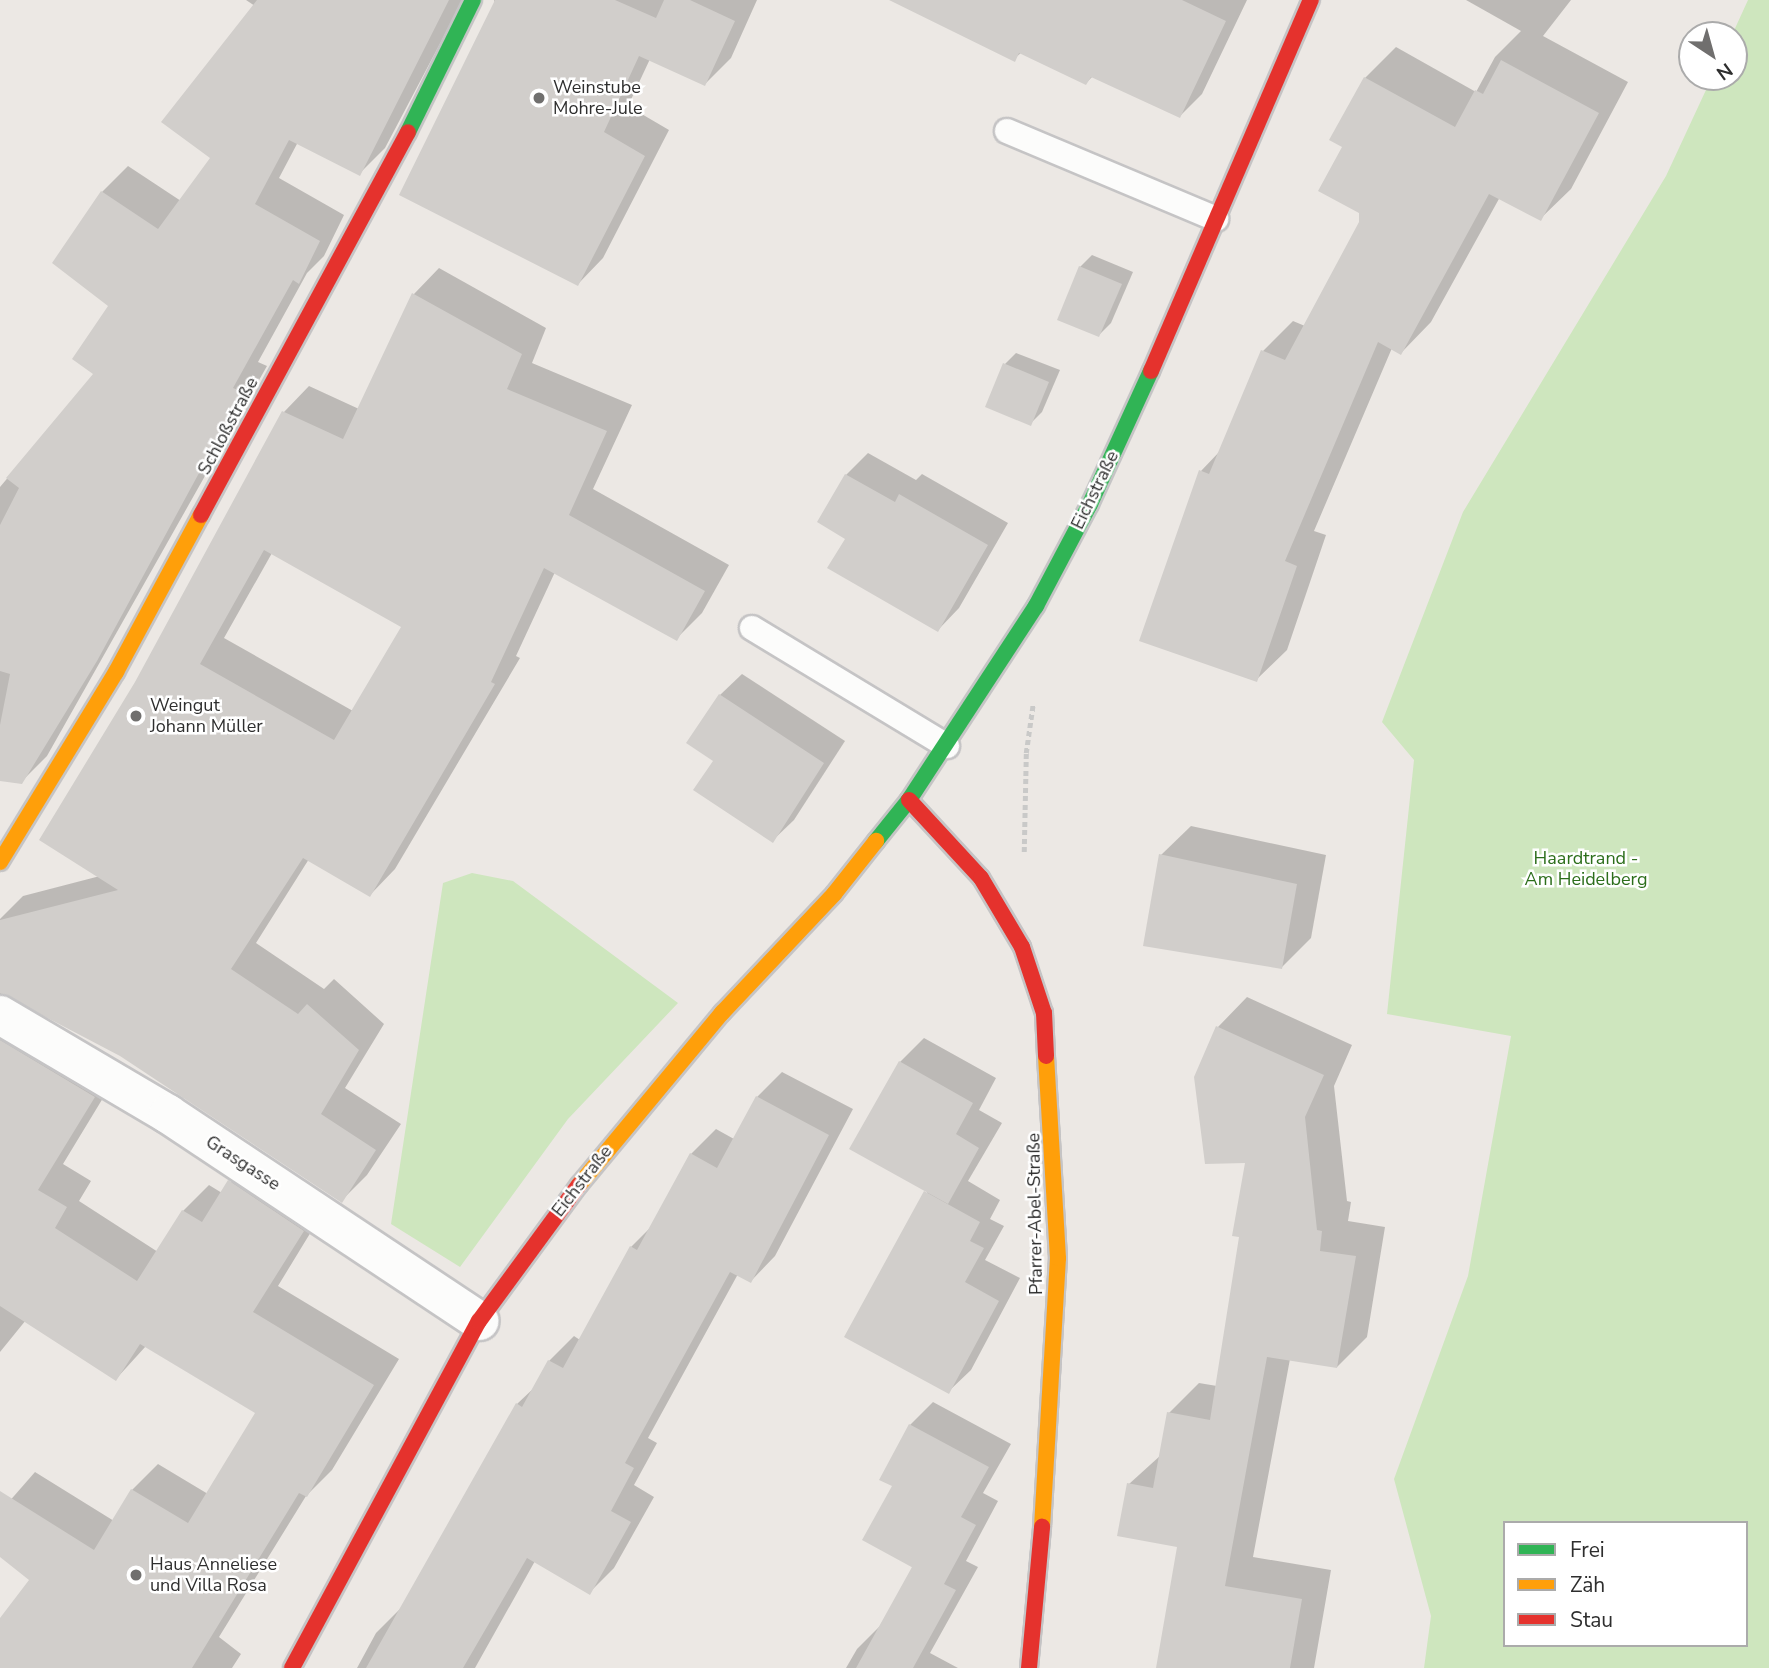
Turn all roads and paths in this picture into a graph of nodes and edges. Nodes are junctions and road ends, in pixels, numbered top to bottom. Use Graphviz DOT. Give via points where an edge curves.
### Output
graph roads {
  1 [pos="473,0"];
  2 [pos="1311,0"];
  3 [pos="1007,131"];
  4 [pos="1216,219"];
  5 [pos="752,628"];
  6 [pos="1035,690"];
  7 [pos="947,746"];
  8 [pos="909,800"];
  9 [pos="1024,858"];
  10 [pos="0,862"];
  11 [pos="0,1015"];
  12 [pos="479,1321"];
  13 [pos="292,1668"];
  14 [pos="1028,1668"];
  1 -- 10 [label="street, Schloßstraße" via="404,140 129,648"];
  2 -- 4 [label="street, Eichstraße"];
  3 -- 4 [label="lane"];
  4 -- 7 [label="street, Eichstraße" via="1090,504 1036,606"];
  5 -- 7 [label="lane"];
  6 -- 9 [label="path" via="1026,753"];
  7 -- 8 [label="street, Eichstraße"];
  8 -- 12 [label="street, Eichstraße" via="834,894 722,1013 615,1138"];
  8 -- 14 [label="street, Pfarrer-Abel-Straße" via="981,878 1022,947 1044,1013 1058,1258 1051,1433"];
  11 -- 12 [label="street, Grasgasse" via="168,1114"];
  12 -- 13 [label="street, Eichstraße"];
}
